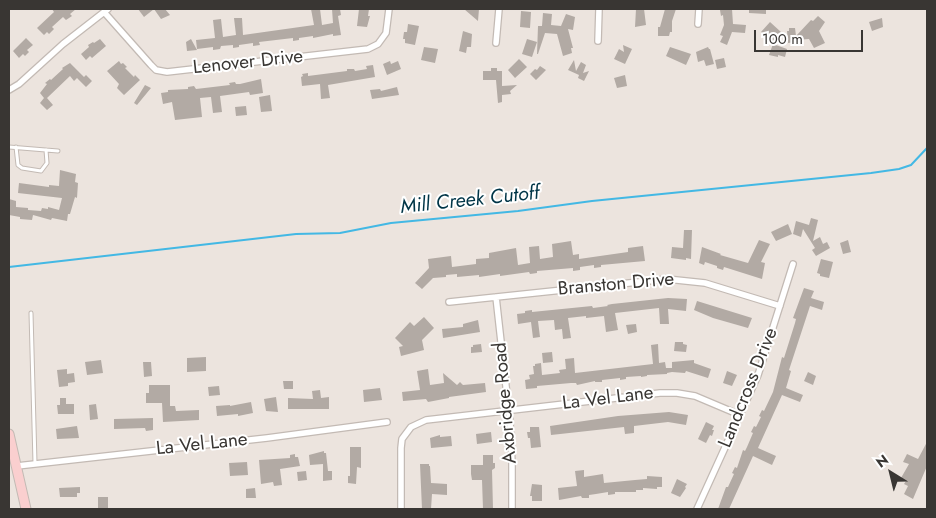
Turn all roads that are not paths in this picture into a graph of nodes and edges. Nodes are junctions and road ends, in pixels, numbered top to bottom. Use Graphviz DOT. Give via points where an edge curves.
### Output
graph roads {
  1 [pos="388,9"];
  2 [pos="499,9"];
  3 [pos="599,9"];
  4 [pos="700,9"];
  5 [pos="106,10"];
  6 [pos="698,24"];
  7 [pos="598,41"];
  8 [pos="496,44"];
  9 [pos="9,90"];
  10 [pos="9,146"];
  11 [pos="16,147"];
  12 [pos="46,150"];
  13 [pos="58,151"];
  14 [pos="793,264"];
  15 [pos="496,297"];
  16 [pos="449,302"];
  17 [pos="780,306"];
  18 [pos="31,313"];
  19 [pos="508,410"];
  20 [pos="740,415"];
  21 [pos="388,422"];
  22 [pos="9,434"];
  23 [pos="35,464"];
  24 [pos="17,466"];
  25 [pos="26,509"];
  26 [pos="401,509"];
  27 [pos="512,509"];
  28 [pos="697,509"];
  1 -- 5 [label="street, Lenover Drive" via="386,33 378,44 368,49 167,72 156,70 151,65"];
  2 -- 8 [label="street"];
  3 -- 7 [label="street"];
  4 -- 6 [label="street"];
  5 -- 9 [label="street"];
  10 -- 11 [label="lane"];
  11 -- 12 [label="lane"];
  11 -- 12 [label="lane" via="18,165 41,171 47,163"];
  12 -- 13 [label="lane"];
  14 -- 17 [label="street, Landcross Drive"];
  15 -- 16 [label="street, Branston Drive"];
  15 -- 17 [label="street, Branston Drive" via="683,279"];
  15 -- 19 [label="street, Axbridge Road"];
  17 -- 20 [label="street, Landcross Drive" via="758,375"];
  18 -- 23 [label="lane"];
  19 -- 20 [label="street, La Vel Lane" via="677,392 708,400"];
  19 -- 26 [label="street, La Vel Lane" via="426,420 413,425 406,432 401,448"];
  19 -- 27 [label="street, Axbridge Road"];
  20 -- 28 [label="street, Landcross Drive"];
  21 -- 23 [label="street, La Vel Lane"];
  22 -- 24 [label="street"];
  23 -- 24 [label="street, La Vel Lane"];
  24 -- 25 [label="street"];
}
